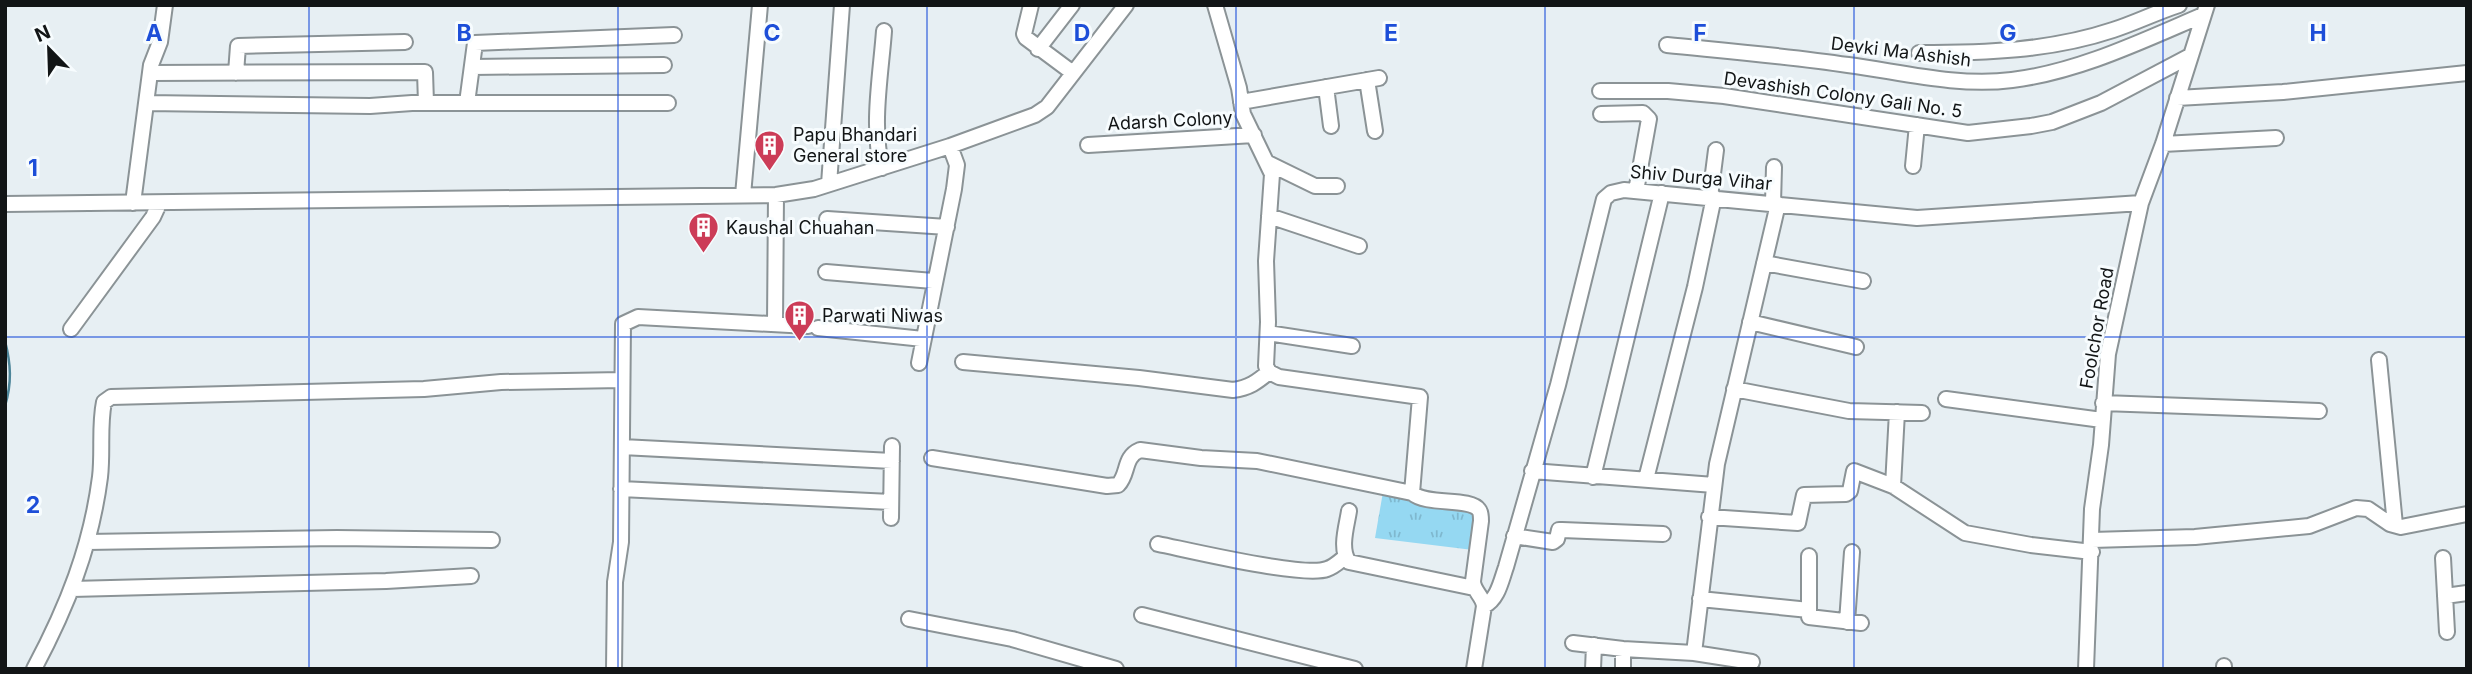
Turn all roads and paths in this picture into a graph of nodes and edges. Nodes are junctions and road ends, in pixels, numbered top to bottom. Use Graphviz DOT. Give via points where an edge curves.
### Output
graph roads {
  1 [pos="165,5"];
  2 [pos="760,5"];
  3 [pos="842,5"];
  4 [pos="1031,5"];
  5 [pos="1072,5"];
  6 [pos="1126,5"];
  7 [pos="1215,5"];
  8 [pos="2179,5"];
  9 [pos="2205,10"];
  10 [pos="884,31"];
  11 [pos="674,35"];
  12 [pos="405,43"];
  13 [pos="1667,45"];
  14 [pos="1038,49"];
  15 [pos="1919,53"];
  16 [pos="2190,56"];
  17 [pos="664,65"];
  18 [pos="472,66"];
  19 [pos="151,73"];
  20 [pos="236,73"];
  21 [pos="1073,73"];
  22 [pos="2467,74"];
  23 [pos="1326,87"];
  24 [pos="1600,91"];
  25 [pos="2177,99"];
  26 [pos="1241,102"];
  27 [pos="147,103"];
  28 [pos="426,103"];
  29 [pos="467,103"];
  30 [pos="668,103"];
  31 [pos="1601,114"];
  32 [pos="1917,125"];
  33 [pos="1331,126"];
  34 [pos="1375,131"];
  35 [pos="1254,135"];
  36 [pos="2276,138"];
  37 [pos="2163,144"];
  38 [pos="1088,145"];
  39 [pos="1716,150"];
  40 [pos="951,151"];
  41 [pos="1268,163"];
  42 [pos="1913,166"];
  43 [pos="1774,167"];
  44 [pos="882,168"];
  45 [pos="829,184"];
  46 [pos="1337,186"];
  47 [pos="1636,191"];
  48 [pos="1662,193"];
  49 [pos="743,195"];
  50 [pos="776,195"];
  51 [pos="1712,197"];
  52 [pos="133,203"];
  53 [pos="2140,203"];
  54 [pos="5,204"];
  55 [pos="159,204"];
  56 [pos="1775,204"];
  57 [pos="1269,216"];
  58 [pos="827,219"];
  59 [pos="947,227"];
  60 [pos="1359,246"];
  61 [pos="1764,263"];
  62 [pos="826,272"];
  63 [pos="933,281"];
  64 [pos="1863,281"];
  65 [pos="1750,322"];
  66 [pos="775,324"];
  67 [pos="71,329"];
  68 [pos="1268,333"];
  69 [pos="923,339"];
  70 [pos="1352,346"];
  71 [pos="1856,347"];
  72 [pos="2379,360"];
  73 [pos="963,362"];
  74 [pos="919,363"];
  75 [pos="1269,372"];
  76 [pos="622,380"];
  77 [pos="1734,389"];
  78 [pos="1947,399"];
  79 [pos="2103,403"];
  80 [pos="2319,411"];
  81 [pos="1897,412"];
  82 [pos="1922,413"];
  83 [pos="2102,419"];
  84 [pos="892,446"];
  85 [pos="622,447"];
  86 [pos="932,458"];
  87 [pos="892,461"];
  88 [pos="1532,471"];
  89 [pos="1593,477"];
  90 [pos="1646,479"];
  91 [pos="1714,485"];
  92 [pos="1893,486"];
  93 [pos="621,489"];
  94 [pos="1412,493"];
  95 [pos="891,502"];
  96 [pos="1349,511"];
  97 [pos="2467,514"];
  98 [pos="1709,517"];
  99 [pos="891,518"];
  100 [pos="2395,525"];
  101 [pos="1663,534"];
  102 [pos="1514,536"];
  103 [pos="492,540"];
  104 [pos="87,542"];
  105 [pos="1158,544"];
  106 [pos="2092,546"];
  107 [pos="1852,552"];
  108 [pos="1809,556"];
  109 [pos="1345,557"];
  110 [pos="2443,558"];
  111 [pos="471,576"];
  112 [pos="1474,588"];
  113 [pos="72,589"];
  114 [pos="2467,593"];
  115 [pos="2445,596"];
  116 [pos="1700,599"];
  117 [pos="1484,606"];
  118 [pos="1809,610"];
  119 [pos="1142,615"];
  120 [pos="909,619"];
  121 [pos="2447,632"];
  122 [pos="1573,643"];
  123 [pos="1594,645"];
  124 [pos="1623,649"];
  125 [pos="1678,652"];
  126 [pos="1694,653"];
  127 [pos="1752,662"];
  128 [pos="1728,664"];
  129 [pos="34,669"];
  130 [pos="614,669"];
  131 [pos="1116,669"];
  132 [pos="1355,669"];
  133 [pos="1474,669"];
  134 [pos="1593,669"];
  135 [pos="1623,669"];
  136 [pos="1678,669"];
  137 [pos="2086,669"];
  1 -- 19 [label="street"];
  2 -- 49 [label="street"];
  3 -- 45 [label="street"];
  4 -- 14 [label="street" via="1024,34"];
  5 -- 14 [label="street"];
  6 -- 21 [label="street"];
  7 -- 26 [label="street"];
  8 -- 15 [label="street" via="2111,31 2040,46 1989,53"];
  9 -- 13 [label="street, Devki Ma Ashish" via="2100,58 2011,80 1921,77"];
  9 -- 16 [label="street, Foolchor Road"];
  10 -- 44 [label="street" via="878,136"];
  11 -- 18 [label="street" via="475,43"];
  12 -- 20 [label="street" via="238,46"];
  14 -- 21 [label="street"];
  16 -- 25 [label="street, Foolchor Road"];
  16 -- 32 [label="street, Devashish Colony Gali No. 5" via="2101,103 2052,122 1968,133"];
  17 -- 18 [label="street"];
  18 -- 29 [label="street"];
  19 -- 20 [label="street"];
  19 -- 27 [label="street"];
  20 -- 28 [label="street" via="425,72"];
  21 -- 40 [label="street" via="1047,107 1035,115"];
  22 -- 25 [label="street"];
  23 -- 26 [label="street"];
  23 -- 33 [label="street"];
  23 -- 34 [label="street" via="1373,79"];
  24 -- 32 [label="street, Devashish Colony Gali No. 5" via="1724,96"];
  25 -- 37 [label="street, Foolchor Road"];
  26 -- 35 [label="street"];
  27 -- 28 [label="street"];
  27 -- 52 [label="street"];
  28 -- 29 [label="street"];
  29 -- 30 [label="street"];
  31 -- 47 [label="street" via="1643,113 1649,119"];
  32 -- 42 [label="street"];
  35 -- 38 [label="street, Adarsh Colony"];
  35 -- 41 [label="street"];
  36 -- 37 [label="street"];
  37 -- 53 [label="street, Foolchor Road"];
  39 -- 51 [label="street"];
  40 -- 44 [label="street"];
  40 -- 59 [label="street" via="957,165"];
  41 -- 46 [label="street" via="1315,186"];
  41 -- 57 [label="street" via="1272,174"];
  43 -- 56 [label="street"];
  44 -- 45 [label="street"];
  45 -- 50 [label="street"];
  47 -- 48 [label="street, Shiv Durga Vihar"];
  47 -- 88 [label="street, Shiv Durga Vihar" via="1611,193 1604,199"];
  48 -- 51 [label="street, Shiv Durga Vihar"];
  48 -- 89 [label="street"];
  49 -- 50 [label="street"];
  49 -- 55 [label="street"];
  50 -- 66 [label="street"];
  51 -- 56 [label="street, Shiv Durga Vihar"];
  51 -- 90 [label="street" via="1695,287"];
  52 -- 54 [label="street"];
  52 -- 55 [label="street"];
  53 -- 56 [label="street, Shiv Durga Vihar" via="1917,218"];
  53 -- 79 [label="street, Foolchor Road" via="2108,354"];
  55 -- 67 [label="street"];
  56 -- 61 [label="street"];
  57 -- 60 [label="street"];
  57 -- 68 [label="street"];
  58 -- 59 [label="street"];
  59 -- 63 [label="street"];
  61 -- 64 [label="street"];
  61 -- 65 [label="street"];
  62 -- 63 [label="street"];
  63 -- 69 [label="street"];
  65 -- 71 [label="street"];
  65 -- 77 [label="street"];
  66 -- 69 [label="street"];
  66 -- 76 [label="street" via="630,319 623,324"];
  68 -- 70 [label="street"];
  68 -- 75 [label="street"];
  69 -- 74 [label="street"];
  72 -- 100 [label="street"];
  73 -- 75 [label="street" via="1233,390 1245,389"];
  75 -- 94 [label="street" via="1420,397"];
  76 -- 85 [label="street"];
  76 -- 104 [label="street" via="111,397 104,402 100,477"];
  77 -- 81 [label="street" via="1849,411"];
  77 -- 91 [label="street"];
  78 -- 83 [label="street"];
  79 -- 80 [label="street"];
  79 -- 83 [label="street, Foolchor Road"];
  81 -- 82 [label="street"];
  81 -- 92 [label="street"];
  83 -- 106 [label="street, Foolchor Road"];
  84 -- 87 [label="street"];
  85 -- 87 [label="street"];
  85 -- 93 [label="street"];
  86 -- 94 [label="street" via="1107,486 1124,479 1128,460 1140,450 1257,461"];
  87 -- 95 [label="street"];
  88 -- 89 [label="street"];
  88 -- 102 [label="street, Shiv Durga Vihar"];
  89 -- 90 [label="street"];
  90 -- 91 [label="street"];
  91 -- 98 [label="street"];
  92 -- 98 [label="street" via="1854,471 1846,494 1804,495 1798,523"];
  92 -- 106 [label="street" via="1965,533 2031,545"];
  93 -- 95 [label="street"];
  93 -- 130 [label="street"];
  94 -- 112 [label="street" via="1478,508 1481,521"];
  95 -- 99 [label="street"];
  96 -- 109 [label="street"];
  97 -- 100 [label="street"];
  98 -- 116 [label="street"];
  100 -- 106 [label="street" via="2362,508 2309,526"];
  101 -- 102 [label="street" via="1559,530 1553,542"];
  102 -- 117 [label="street, Shiv Durga Vihar" via="1496,595"];
  103 -- 104 [label="street"];
  104 -- 113 [label="street"];
  105 -- 109 [label="street" via="1319,571"];
  106 -- 137 [label="street, Foolchor Road"];
  107 -- 118 [label="street" via="1854,622 1809,617"];
  108 -- 118 [label="street"];
  109 -- 112 [label="street" via="1359,565"];
  110 -- 115 [label="street"];
  111 -- 113 [label="street"];
  112 -- 117 [label="street"];
  113 -- 129 [label="street"];
  114 -- 115 [label="street"];
  115 -- 121 [label="street"];
  116 -- 118 [label="street"];
  116 -- 126 [label="street"];
  117 -- 133 [label="street"];
  119 -- 132 [label="street"];
  120 -- 131 [label="street" via="1012,639"];
  122 -- 123 [label="street"];
  123 -- 124 [label="street"];
  123 -- 134 [label="street"];
  124 -- 125 [label="street"];
  124 -- 135 [label="street"];
  125 -- 126 [label="street"];
  125 -- 136 [label="street"];
  126 -- 128 [label="street"];
  127 -- 128 [label="street"];
}
